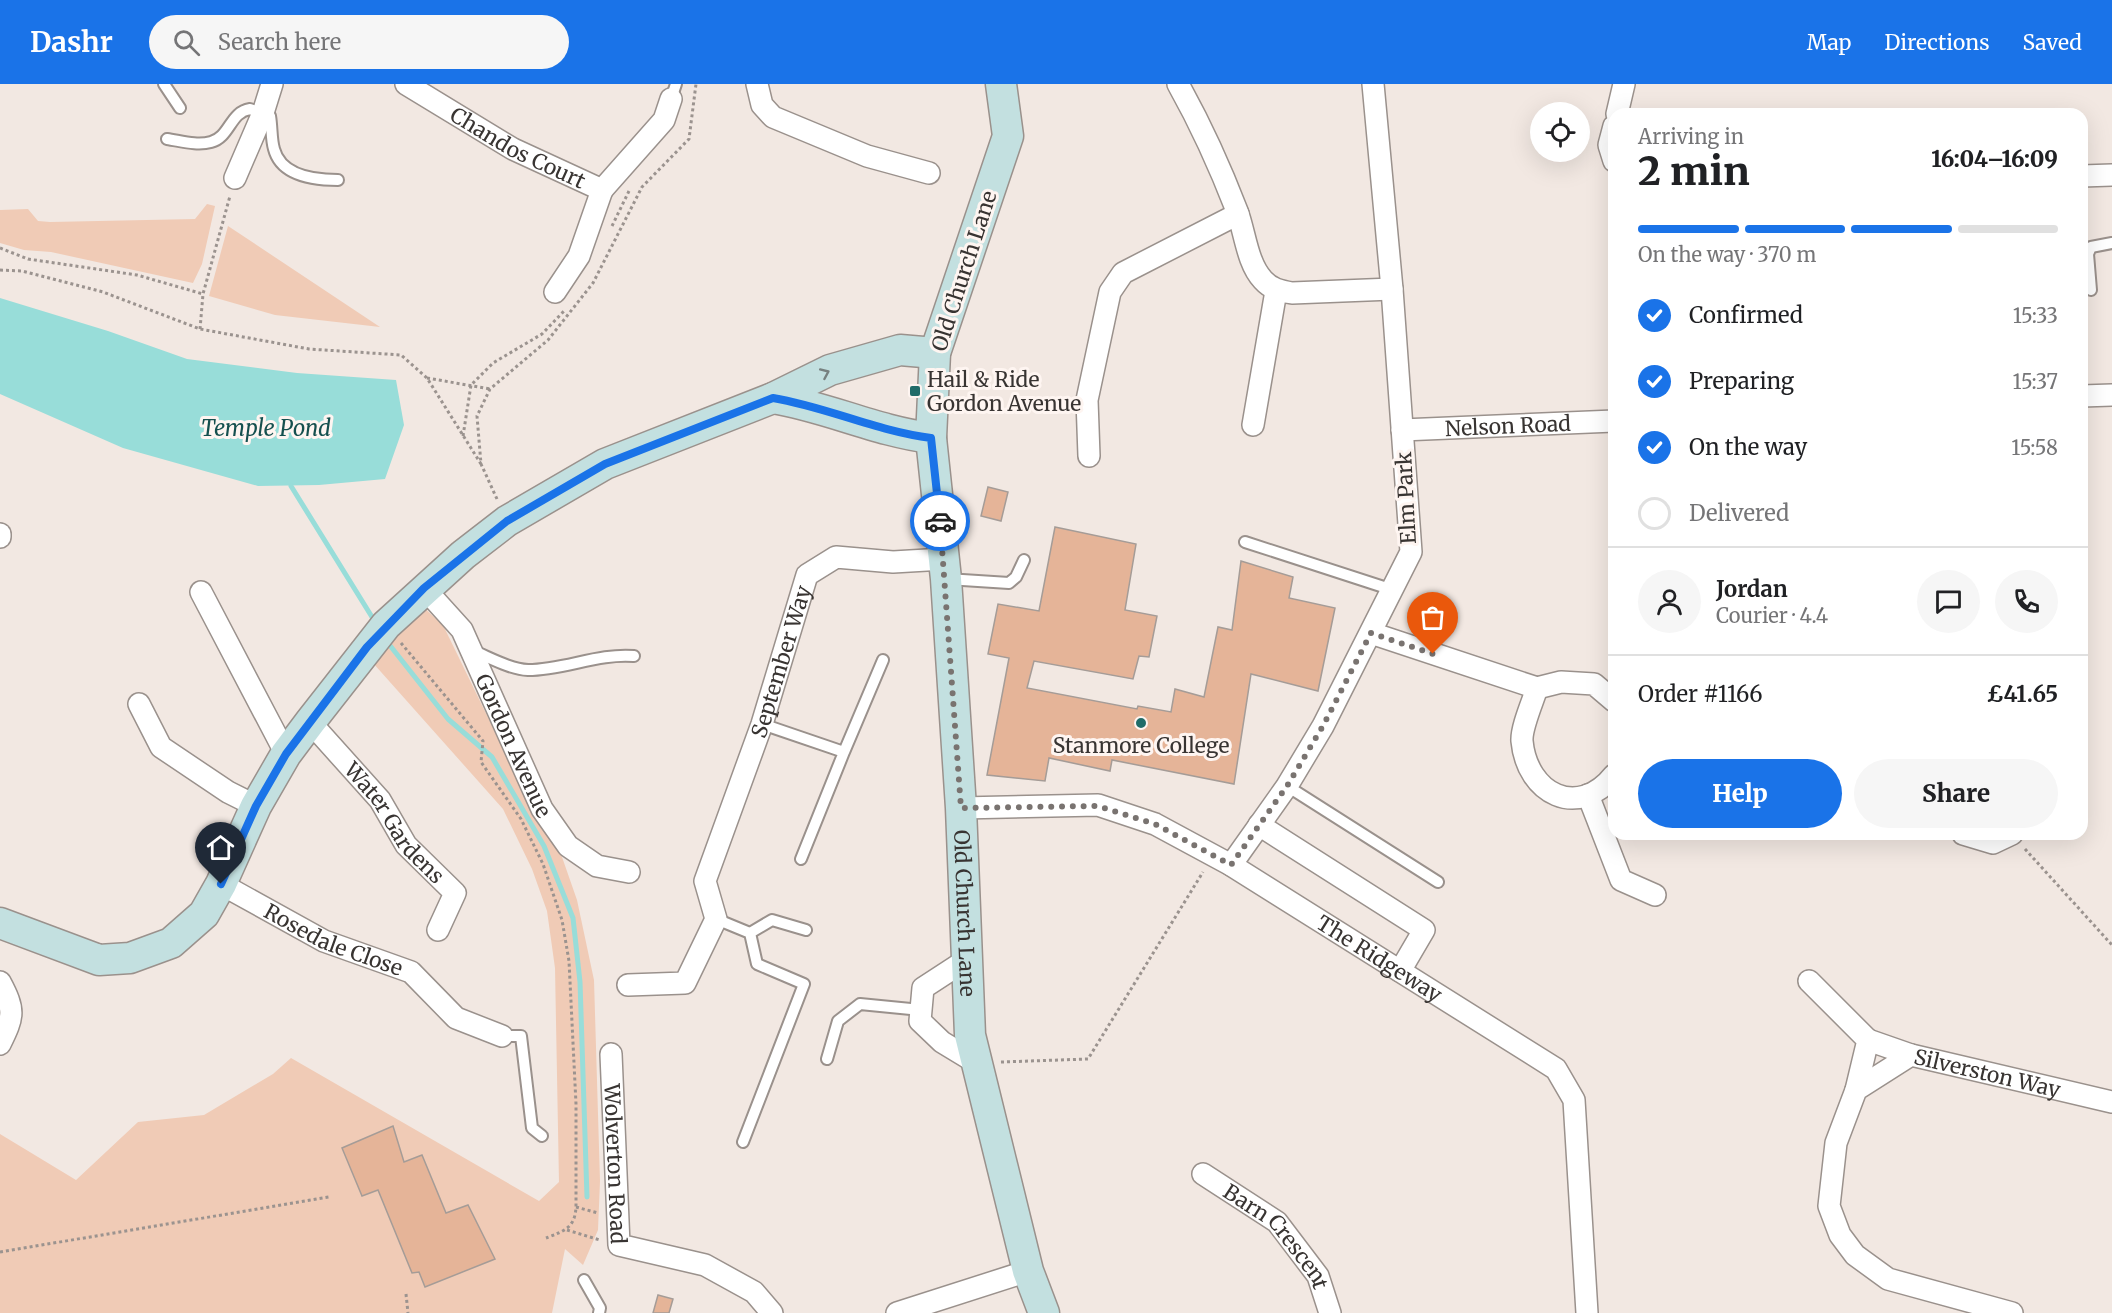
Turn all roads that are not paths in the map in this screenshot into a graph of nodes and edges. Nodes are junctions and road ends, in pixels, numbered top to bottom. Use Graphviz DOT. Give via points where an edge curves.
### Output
graph roads {
  1 [pos="164,84"];
  2 [pos="272,84"];
  3 [pos="757,84"];
  4 [pos="1001,84"];
  5 [pos="1178,84"];
  6 [pos="1372,84"];
  7 [pos="1624,84"];
  8 [pos="411,85"];
  9 [pos="673,91"];
  10 [pos="180,108"];
  11 [pos="1618,108"];
  12 [pos="263,113"];
  13 [pos="167,139"];
  14 [pos="929,173"];
  15 [pos="2112,175"];
  16 [pos="2088,176"];
  17 [pos="235,178"];
  18 [pos="338,180"];
  19 [pos="602,190"];
  20 [pos="1238,214"];
  21 [pos="2112,243"];
  22 [pos="1392,289"];
  23 [pos="2091,290"];
  24 [pos="1276,291"];
  25 [pos="555,292"];
  26 [pos="935,353"];
  27 [pos="2112,395"];
  28 [pos="2088,396"];
  29 [pos="773,398"];
  30 [pos="1608,421"];
  31 [pos="1253,424"];
  32 [pos="1402,430"];
  33 [pos="931,438"];
  34 [pos="1089,456"];
  35 [pos="1245,542"];
  36 [pos="1024,560"];
  37 [pos="945,569"];
  38 [pos="424,588"];
  39 [pos="1393,590"];
  40 [pos="201,592"];
  41 [pos="1371,633"];
  42 [pos="471,650"];
  43 [pos="634,656"];
  44 [pos="883,660"];
  45 [pos="1537,688"];
  46 [pos="1608,696"];
  47 [pos="139,704"];
  48 [pos="310,722"];
  49 [pos="762,724"];
  50 [pos="844,752"];
  51 [pos="286,754"];
  52 [pos="1608,780"];
  53 [pos="1287,786"];
  54 [pos="1588,795"];
  55 [pos="256,806"];
  56 [pos="961,808"];
  57 [pos="1259,825"];
  58 [pos="1983,840"];
  59 [pos="2007,840"];
  60 [pos="801,860"];
  61 [pos="1222,860"];
  62 [pos="629,872"];
  63 [pos="1438,882"];
  64 [pos="221,884"];
  65 [pos="1655,895"];
  66 [pos="716,919"];
  67 [pos="0,923"];
  68 [pos="438,930"];
  69 [pos="806,930"];
  70 [pos="750,933"];
  71 [pos="966,960"];
  72 [pos="1400,971"];
  73 [pos="1809,981"];
  74 [pos="0,982"];
  75 [pos="627,985"];
  76 [pos="921,1010"];
  77 [pos="502,1036"];
  78 [pos="1868,1040"];
  79 [pos="0,1044"];
  80 [pos="611,1054"];
  81 [pos="1911,1055"];
  82 [pos="826,1059"];
  83 [pos="975,1062"];
  84 [pos="1856,1090"];
  85 [pos="2112,1102"];
  86 [pos="542,1136"];
  87 [pos="743,1142"];
  88 [pos="1203,1174"];
  89 [pos="1028,1271"];
  90 [pos="584,1280"];
  91 [pos="599,1313"];
  92 [pos="772,1313"];
  93 [pos="897,1313"];
  94 [pos="1044,1313"];
  95 [pos="1330,1313"];
  96 [pos="1587,1313"];
  97 [pos="2012,1313"];
  1 -- 10 [label="lane"];
  2 -- 12 [label="street"];
  3 -- 14 [label="street" via="762,105 773,117 867,156"];
  4 -- 26 [label="street, Old Church Lane" via="1008,136"];
  5 -- 20 [label="street" via="1200,124"];
  6 -- 22 [label="street, Elm Park"];
  7 -- 11 [label="street"];
  8 -- 19 [label="street, Chandos Court" via="513,149"];
  9 -- 19 [label="street, Chandos Court" via="664,120"];
  12 -- 13 [label="lane" via="250,109 239,113 221,137 209,143"];
  12 -- 17 [label="street"];
  12 -- 18 [label="lane" via="270,116 273,148 279,161 312,180"];
  15 -- 16 [label="street"];
  19 -- 25 [label="street, Chandos Court" via="579,256"];
  20 -- 24 [label="street" via="1252,262 1262,280"];
  20 -- 34 [label="street" via="1122,273 1110,292 1087,400"];
  21 -- 23 [label="lane" via="2091,247"];
  22 -- 24 [label="street"];
  22 -- 32 [label="street, Elm Park"];
  24 -- 31 [label="street"];
  29 -- 26 [label="street, one-way" via="830,370 900,350"];
  26 -- 33 [label="street, Old Church Lane"];
  27 -- 28 [label="street"];
  29 -- 33 [label="street" via="808,404 886,431"];
  29 -- 38 [label="street" via="605,464 507,521"];
  30 -- 32 [label="street, Nelson Road"];
  32 -- 39 [label="street, Elm Park" via="1411,552"];
  33 -- 37 [label="street, Old Church Lane"];
  35 -- 39 [label="lane"];
  36 -- 37 [label="lane" via="1016,578 1009,583"];
  37 -- 49 [label="street, September Way" via="836,558 807,575"];
  37 -- 56 [label="street, Old Church Lane"];
  38 -- 42 [label="street, Gordon Avenue" via="462,630"];
  38 -- 48 [label="street" via="386,625"];
  39 -- 41 [label="street, Elm Park"];
  40 -- 51 [label="street"];
  41 -- 45 [label="street"];
  41 -- 53 [label="street, Elm Park"];
  42 -- 43 [label="lane" via="529,670 617,655"];
  42 -- 62 [label="street, Gordon Avenue" via="542,808 568,846 597,866"];
  44 -- 50 [label="lane"];
  45 -- 46 [label="street" via="1561,682 1594,684"];
  45 -- 54 [label="street" via="1522,739 1529,766 1545,791 1572,799"];
  47 -- 55 [label="street" via="160,747"];
  48 -- 51 [label="street"];
  48 -- 68 [label="street, Water Gardens" via="380,800 406,845 455,892"];
  49 -- 50 [label="lane"];
  49 -- 66 [label="street, September Way" via="705,881"];
  50 -- 60 [label="lane"];
  51 -- 55 [label="street"];
  52 -- 54 [label="street"];
  53 -- 57 [label="street, Elm Park"];
  53 -- 63 [label="lane"];
  54 -- 65 [label="street" via="1621,880"];
  55 -- 64 [label="street"];
  56 -- 61 [label="street, The Ridgeway" via="1098,806 1155,824"];
  56 -- 71 [label="street, Old Church Lane"];
  57 -- 61 [label="street, Elm Park"];
  57 -- 72 [label="street" via="1424,930"];
  58 -- 59 [label="street"];
  61 -- 72 [label="street, The Ridgeway"];
  64 -- 67 [label="street" via="204,914 171,944 130,958 99,960"];
  64 -- 77 [label="street, Rosedale Close" via="324,941 411,972 456,1018"];
  66 -- 70 [label="lane"];
  66 -- 75 [label="street" via="685,983"];
  69 -- 70 [label="lane" via="772,920"];
  70 -- 87 [label="lane" via="757,964 804,984"];
  71 -- 76 [label="street" via="923,988"];
  71 -- 83 [label="street, Old Church Lane"];
  72 -- 96 [label="street, The Ridgeway" via="1556,1069 1574,1100"];
  73 -- 78 [label="street"];
  74 -- 79 [label="street" via="11,1003 12,1021"];
  76 -- 82 [label="lane" via="860,1004 838,1021"];
  76 -- 83 [label="street" via="920,1021 942,1042"];
  77 -- 86 [label="lane" via="521,1036 532,1128"];
  78 -- 81 [label="street"];
  78 -- 84 [label="street"];
  80 -- 92 [label="street, Wolverton Road" via="619,1245 705,1265 754,1292"];
  81 -- 84 [label="street, Silverston Way"];
  81 -- 85 [label="street, Silverston Way"];
  83 -- 89 [label="street, Old Church Lane"];
  84 -- 97 [label="street" via="1836,1143 1829,1206 1840,1235 1855,1255 1888,1279"];
  88 -- 95 [label="street, Barn Crescent" via="1277,1222 1318,1276"];
  89 -- 93 [label="street"];
  89 -- 94 [label="street, Old Church Lane"];
  90 -- 91 [label="lane"];
}
